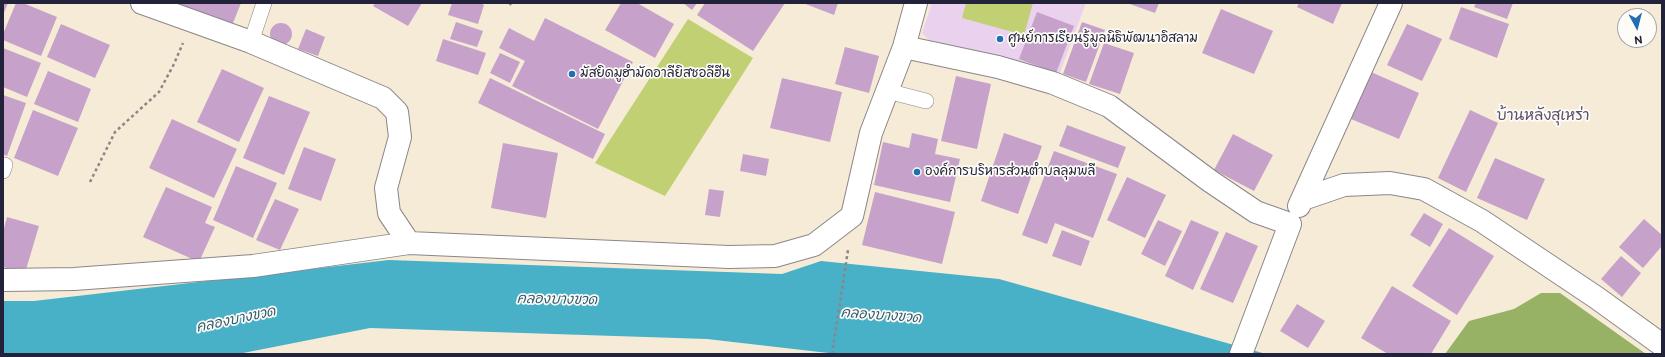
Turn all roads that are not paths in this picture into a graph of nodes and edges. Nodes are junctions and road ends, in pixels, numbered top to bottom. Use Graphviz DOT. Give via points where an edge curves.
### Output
graph roads {
  1 [pos="142,3"];
  2 [pos="264,3"];
  3 [pos="916,3"];
  4 [pos="1391,3"];
  5 [pos="251,42"];
  6 [pos="904,47"];
  7 [pos="887,91"];
  8 [pos="926,101"];
  9 [pos="1303,198"];
  10 [pos="1290,224"];
  11 [pos="410,243"];
  12 [pos="3,280"];
  13 [pos="1662,345"];
  14 [pos="1241,354"];
  1 -- 5 [label="street"];
  2 -- 5 [label="lane"];
  3 -- 6 [label="street"];
  4 -- 9 [label="street"];
  5 -- 11 [label="street" via="383,98 397,112 400,137 386,188 389,213"];
  6 -- 7 [label="street"];
  6 -- 10 [label="street" via="998,67 1054,83 1109,106 1256,212"];
  7 -- 8 [label="lane"];
  7 -- 11 [label="street" via="871,133 852,216 814,245 775,256 729,257"];
  9 -- 10 [label="street"];
  9 -- 13 [label="street" via="1344,185 1390,184 1424,189 1482,221"];
  10 -- 14 [label="street"];
  11 -- 12 [label="street" via="253,266 74,279"];
}
